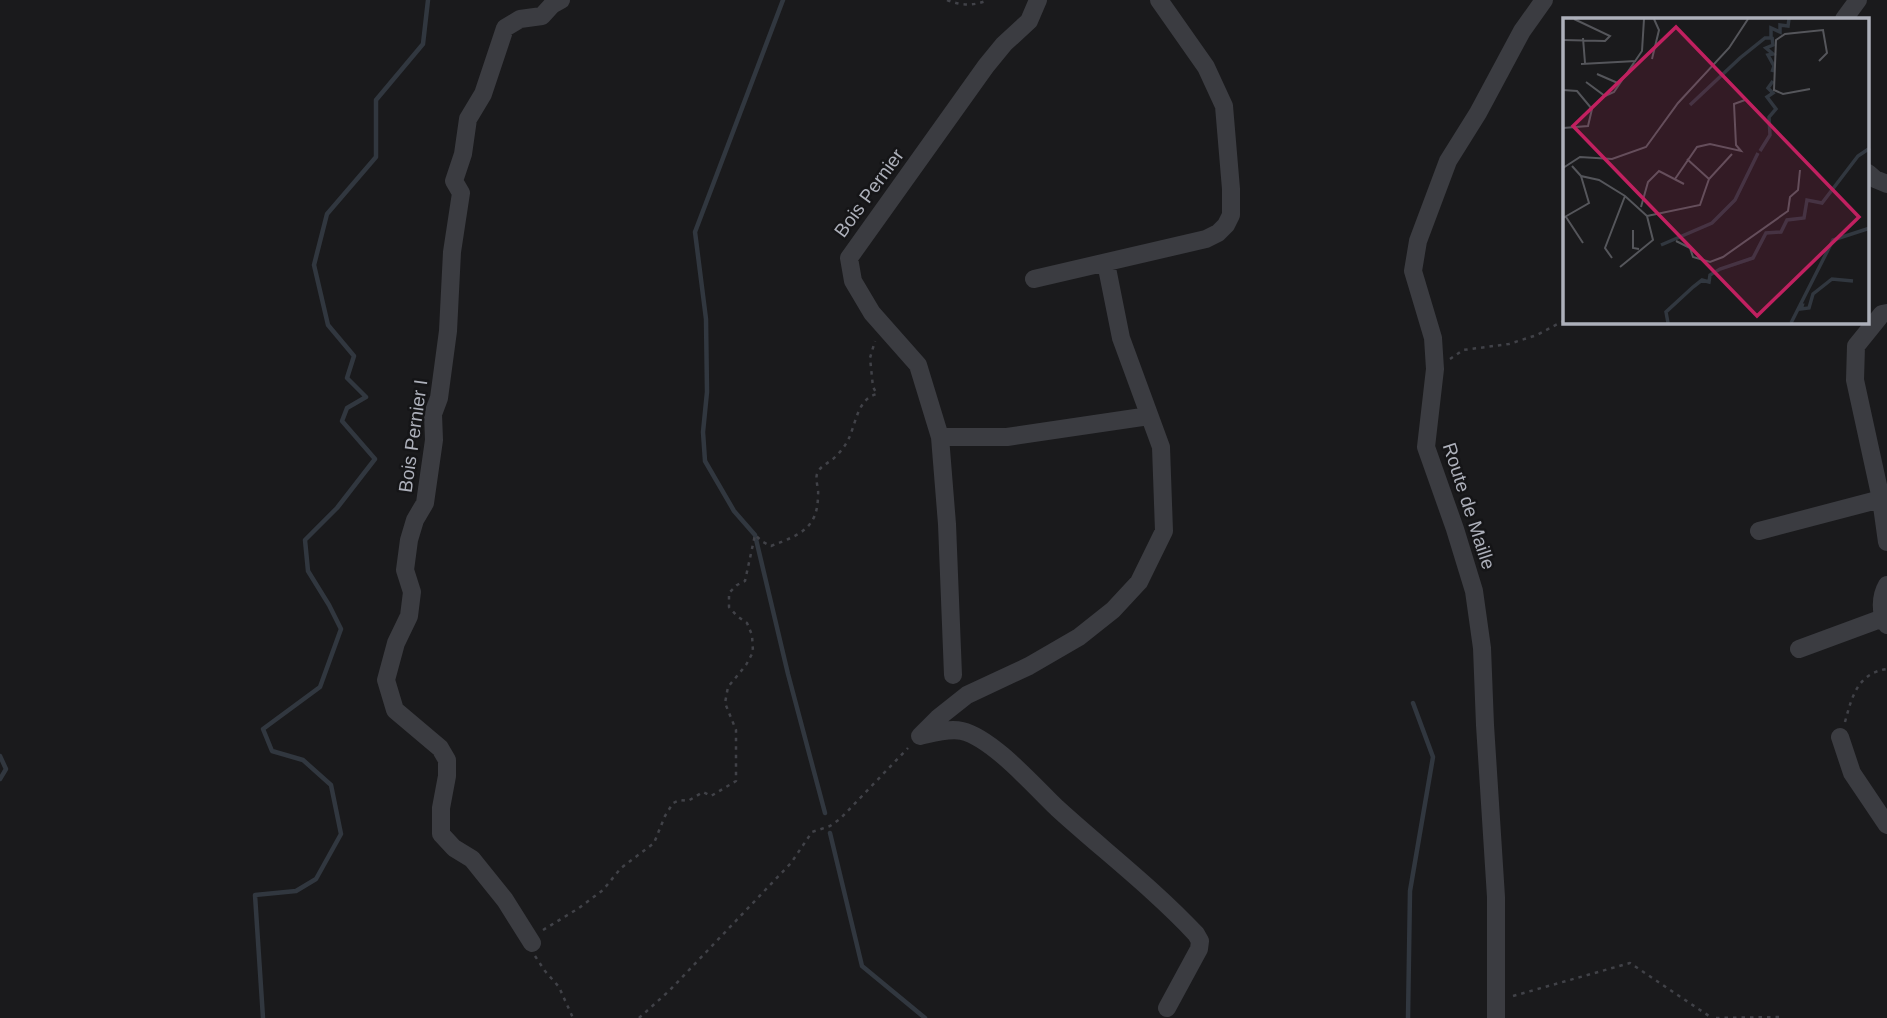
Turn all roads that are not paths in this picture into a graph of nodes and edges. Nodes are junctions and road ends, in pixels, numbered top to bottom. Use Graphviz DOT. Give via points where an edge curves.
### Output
graph roads {
  1 [pos="561,0"];
  2 [pos="1038,0"];
  3 [pos="1159,0"];
  4 [pos="1544,0"];
  5 [pos="1858,0"];
  6 [pos="1845,18"];
  7 [pos="1870,175"];
  8 [pos="1887,184"];
  9 [pos="1106,263"];
  10 [pos="1034,279"];
  11 [pos="1887,313"];
  12 [pos="1149,416"];
  13 [pos="940,436"];
  14 [pos="1879,443"];
  15 [pos="1881,499"];
  16 [pos="1759,531"];
  17 [pos="1887,542"];
  18 [pos="1887,585"];
  19 [pos="1885,622"];
  20 [pos="1799,649"];
  21 [pos="954,676"];
  22 [pos="967,695"];
  23 [pos="959,730"];
  24 [pos="1840,737"];
  25 [pos="1887,825"];
  26 [pos="532,943"];
  27 [pos="1167,1008"];
  28 [pos="1496,1009"];
  1 -- 26 [label="street, Bois Pernier I" via="542,16 520,19 505,28 483,94 468,119 454,181 461,193 448,331 433,414 434,440 425,503 407,550 405,570 412,592 409,616 386,680 395,710 440,748 447,760 441,834 472,859"];
  2 -- 13 [label="street, Bois Pernier" via="1028,21 986,66 849,258 853,281 872,313 918,365"];
  3 -- 9 [label="street" via="1206,66 1224,106 1231,215 1218,233 1206,239"];
  4 -- 28 [label="street, Route de Maille" via="1448,161 1418,241 1413,271 1433,338 1435,369 1426,447 1474,591 1482,648 1496,897"];
  5 -- 6 [label="street"];
  7 -- 8 [label="street"];
  9 -- 10 [label="street"];
  9 -- 12 [label="street" via="1121,338"];
  11 -- 14 [label="street" via="1856,346 1855,380"];
  12 -- 13 [label="street" via="1007,437"];
  12 -- 22 [label="street" via="1161,447 1164,531 1139,582 1079,638"];
  13 -- 21 [label="street, Bois Pernier"];
  14 -- 15 [label="street"];
  15 -- 16 [label="street"];
  15 -- 17 [label="street"];
  18 -- 19 [label="street" via="1882,598"];
  19 -- 20 [label="street"];
  22 -- 23 [label="street"];
  22 -- 23 [label="street" via="920,736"];
  23 -- 27 [label="street" via="981,739 1010,762 1196,934 1199,949"];
  24 -- 25 [label="street" via="1852,773"];
}
